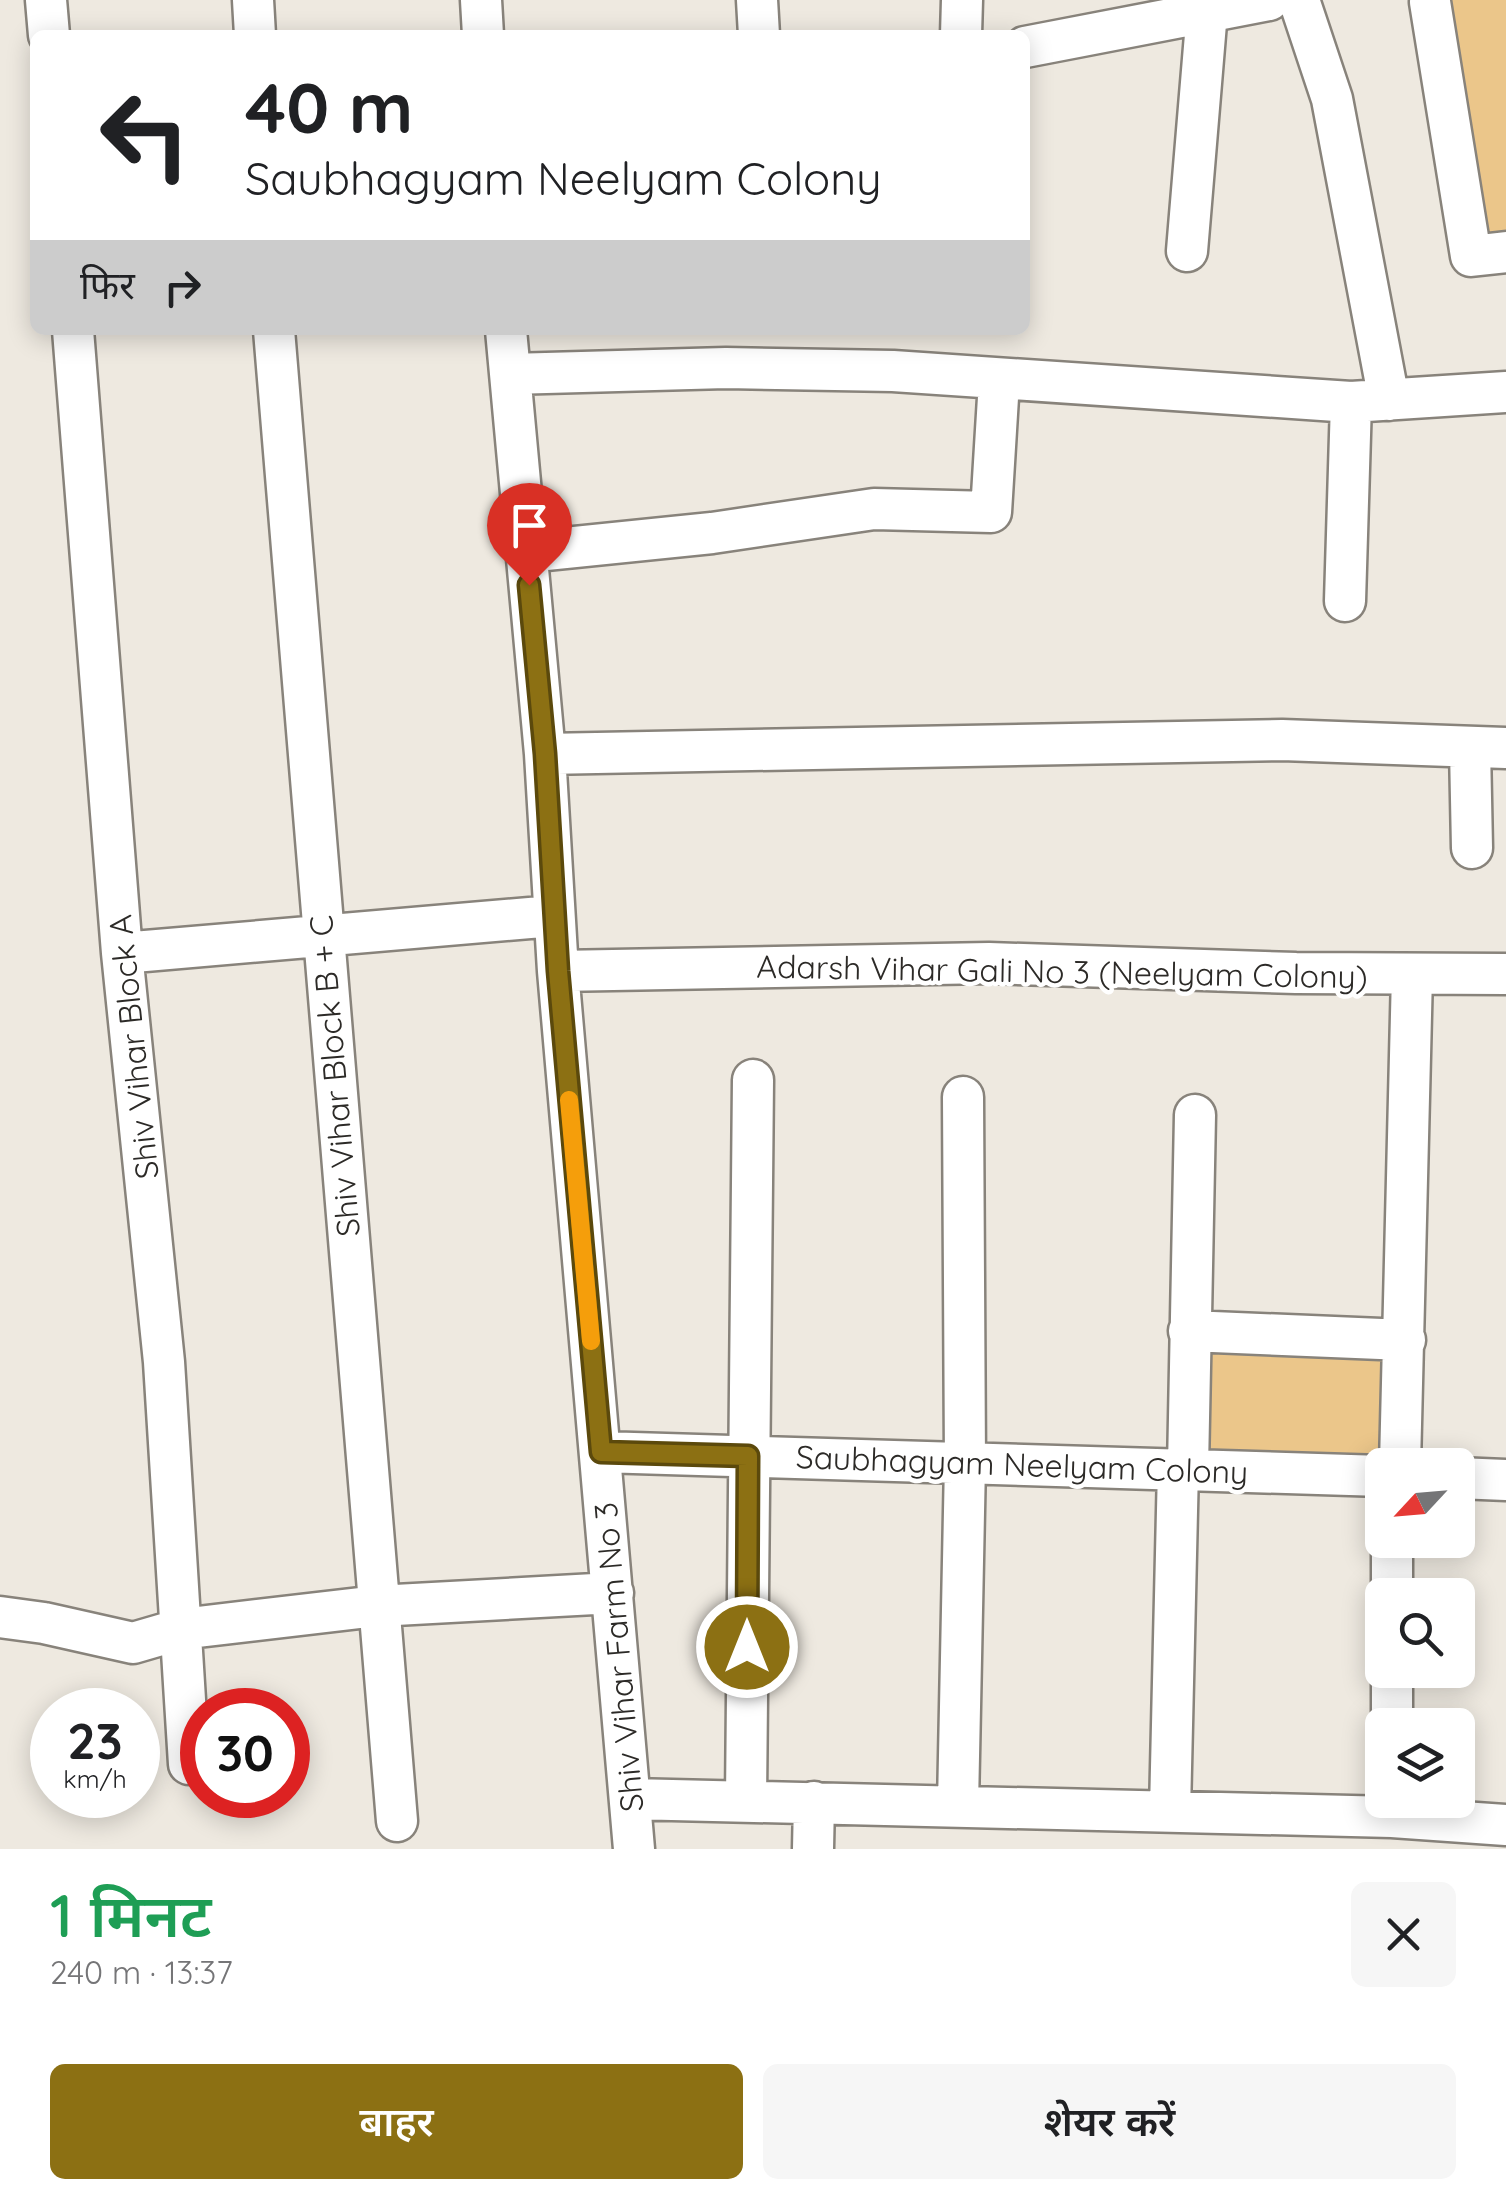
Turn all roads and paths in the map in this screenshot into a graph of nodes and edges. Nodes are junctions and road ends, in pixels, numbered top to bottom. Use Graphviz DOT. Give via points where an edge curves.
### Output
graph roads {
  1 [pos="46,0"];
  2 [pos="252,0"];
  3 [pos="481,0"];
  4 [pos="757,0"];
  5 [pos="962,0"];
  6 [pos="1269,0"];
  7 [pos="1298,0"];
  8 [pos="1430,2"];
  9 [pos="1207,11"];
  10 [pos="49,30"];
  11 [pos="254,30"];
  12 [pos="483,30"];
  13 [pos="759,30"];
  14 [pos="961,30"];
  15 [pos="1030,46"];
  16 [pos="1187,251"];
  17 [pos="1506,252"];
  18 [pos="73,335"];
  19 [pos="274,335"];
  20 [pos="506,335"];
  21 [pos="510,374"];
  22 [pos="999,380"];
  23 [pos="1506,392"];
  24 [pos="1370,401"];
  25 [pos="526,552"];
  26 [pos="1346,601"];
  27 [pos="1488,748"];
  28 [pos="545,754"];
  29 [pos="1472,848"];
  30 [pos="554,916"];
  31 [pos="323,938"];
  32 [pos="122,954"];
  33 [pos="558,971"];
  34 [pos="1412,974"];
  35 [pos="1506,974"];
  36 [pos="754,1080"];
  37 [pos="964,1098"];
  38 [pos="1195,1115"];
  39 [pos="1188,1331"];
  40 [pos="1405,1340"];
  41 [pos="1401,1448"];
  42 [pos="601,1452"];
  43 [pos="748,1456"];
  44 [pos="966,1463"];
  45 [pos="1183,1468"];
  46 [pos="1365,1475"];
  47 [pos="1475,1479"];
  48 [pos="1506,1480"];
  49 [pos="612,1593"];
  50 [pos="377,1606"];
  51 [pos="0,1617"];
  52 [pos="182,1629"];
  53 [pos="185,1688"];
  54 [pos="631,1798"];
  55 [pos="746,1800"];
  56 [pos="814,1802"];
  57 [pos="958,1805"];
  58 [pos="1170,1811"];
  59 [pos="1365,1816"];
  60 [pos="1459,1818"];
  61 [pos="397,1821"];
  62 [pos="1506,1825"];
  63 [pos="1307,1832"];
  64 [pos="634,1849"];
  65 [pos="813,1849"];
  1 -- 10 [label="street"];
  2 -- 11 [label="street"];
  3 -- 12 [label="street"];
  4 -- 13 [label="street"];
  5 -- 14 [label="street"];
  6 -- 9 [label="street"];
  7 -- 24 [label="street" via="1332,99"];
  8 -- 17 [label="street" via="1471,256"];
  9 -- 15 [label="street"];
  9 -- 16 [label="street"];
  18 -- 32 [label="street, Shiv Vihar Block A"];
  19 -- 31 [label="street, Shiv Vihar Block B + C"];
  20 -- 21 [label="street, Shiv Vihar Farm No 3"];
  21 -- 22 [label="street" via="726,368"];
  21 -- 25 [label="street, Shiv Vihar Farm No 3"];
  22 -- 24 [label="street"];
  22 -- 25 [label="street" via="991,512 874,509"];
  23 -- 24 [label="street"];
  24 -- 26 [label="street"];
  25 -- 28 [label="street, Shiv Vihar Farm No 3"];
  27 -- 28 [label="street" via="1282,740"];
  27 -- 29 [label="street"];
  28 -- 30 [label="street, Shiv Vihar Farm No 3"];
  30 -- 31 [label="street"];
  30 -- 33 [label="street, Shiv Vihar Farm No 3"];
  31 -- 32 [label="street"];
  31 -- 50 [label="street, Shiv Vihar Block B + C"];
  32 -- 52 [label="street, Shiv Vihar Block A" via="164,1362"];
  33 -- 34 [label="street, Adarsh Vihar Gali No 3 (Neelyam Colony)" via="989,963"];
  33 -- 42 [label="street, Shiv Vihar Farm No 3"];
  34 -- 35 [label="street, Adarsh Vihar Gali No 3 (Neelyam Colony)"];
  34 -- 40 [label="street"];
  36 -- 43 [label="street"];
  37 -- 44 [label="street"];
  38 -- 39 [label="street"];
  39 -- 40 [label="street"];
  39 -- 45 [label="street"];
  40 -- 41 [label="street"];
  42 -- 43 [label="street, Saubhagyam Neelyam Colony"];
  42 -- 49 [label="street, Shiv Vihar Farm No 3"];
  43 -- 44 [label="street, Saubhagyam Neelyam Colony"];
  43 -- 55 [label="street"];
  44 -- 45 [label="street, Saubhagyam Neelyam Colony"];
  44 -- 57 [label="street"];
  45 -- 46 [label="street, Saubhagyam Neelyam Colony"];
  45 -- 58 [label="street"];
  47 -- 48 [label="street"];
  49 -- 50 [label="street"];
  49 -- 54 [label="street, Shiv Vihar Farm No 3"];
  50 -- 52 [label="street"];
  50 -- 61 [label="street, Shiv Vihar Block B + C"];
  51 -- 52 [label="street" via="133,1643"];
  52 -- 53 [label="street, Shiv Vihar Block A"];
  54 -- 55 [label="street"];
  54 -- 64 [label="street, Shiv Vihar Farm No 3"];
  55 -- 56 [label="street"];
  56 -- 57 [label="street"];
  56 -- 65 [label="street"];
  57 -- 58 [label="street"];
  58 -- 63 [label="street"];
  59 -- 63 [label="street"];
  60 -- 62 [label="street"];
}
